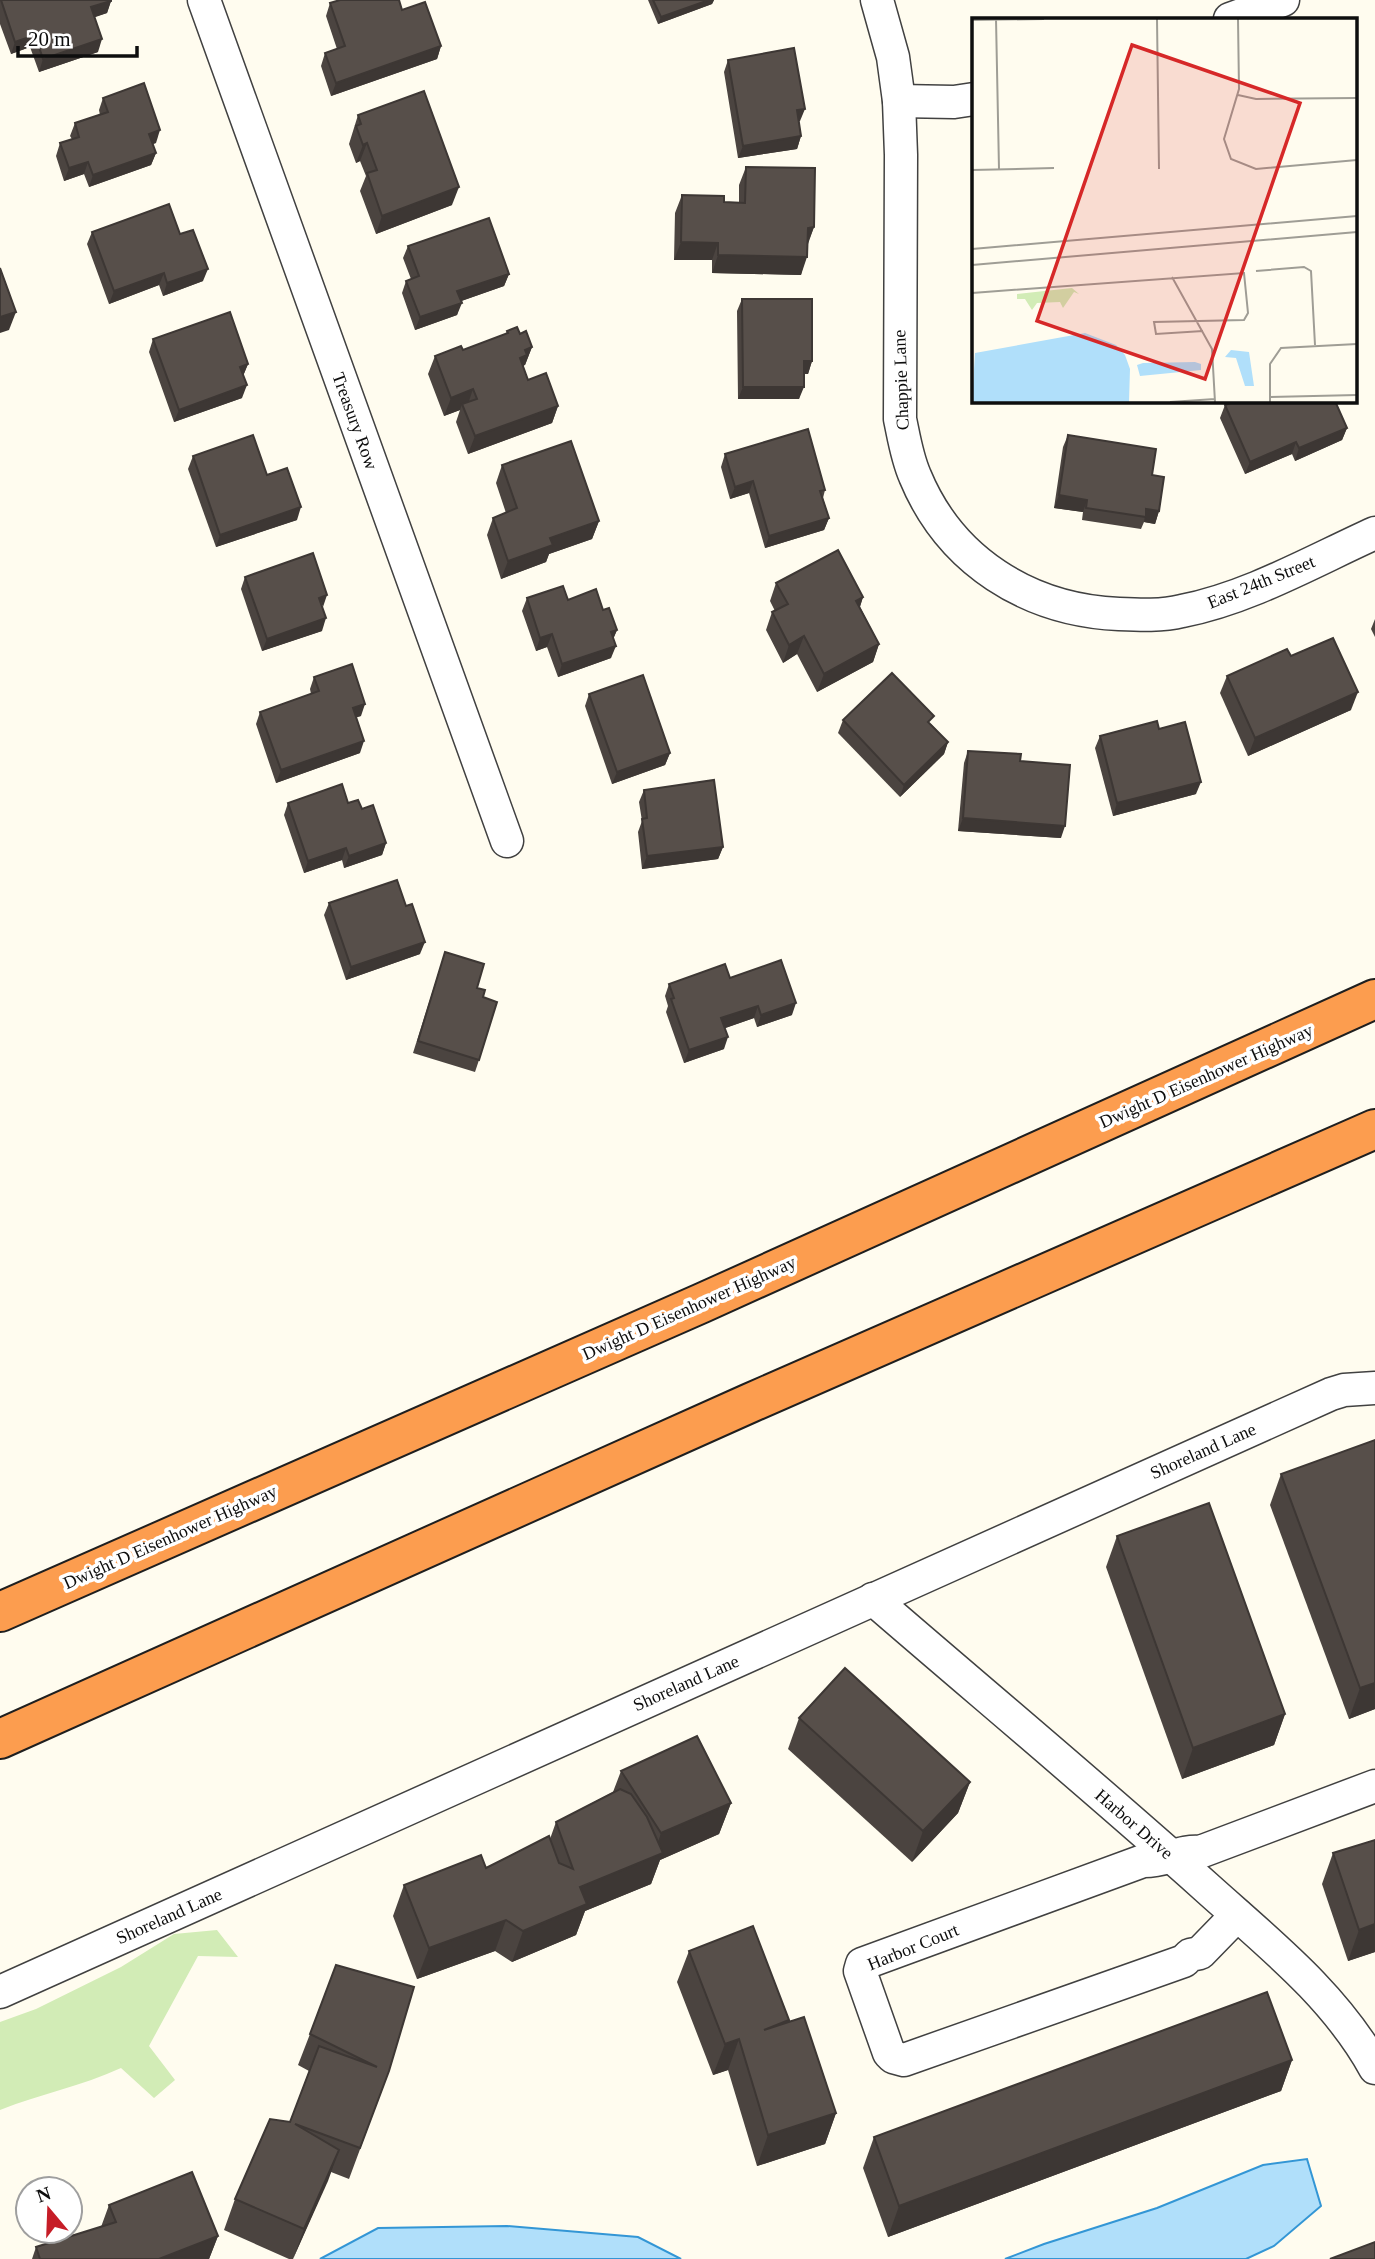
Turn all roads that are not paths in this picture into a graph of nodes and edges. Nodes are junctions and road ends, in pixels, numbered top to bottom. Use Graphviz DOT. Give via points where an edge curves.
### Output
graph roads {
  1 [pos="204,0"];
  2 [pos="877,0"];
  3 [pos="1283,0"];
  4 [pos="1233,18"];
  5 [pos="972,99"];
  6 [pos="900,102"];
  7 [pos="1375,533"];
  8 [pos="1142,615"];
  9 [pos="507,841"];
  10 [pos="1375,999"];
  11 [pos="1375,1129"];
  12 [pos="1375,1388"];
  13 [pos="873,1600"];
  14 [pos="0,1612"];
  15 [pos="0,1739"];
  16 [pos="1375,1786"];
  17 [pos="1173,1857"];
  18 [pos="1237,1915"];
  19 [pos="0,1992"];
  20 [pos="1375,2068"];
  1 -- 9 [label="street, Treasury Row"];
  2 -- 6 [label="street, Chappie Lane"];
  3 -- 4 [label="street"];
  5 -- 6 [label="street"];
  6 -- 8 [label="street, Chappie Lane" via="898,401 908,457 923,494 968,554 1014,588 1068,609"];
  7 -- 8 [label="street, East 24th Street" via="1217,602 1181,612"];
  10 -- 14 [label="highway, Dwight D Eisenhower Highway" via="702,1303"];
  11 -- 15 [label="highway"];
  12 -- 13 [label="street, Shoreland Lane" via="1331,1394"];
  13 -- 17 [label="street, Harbor Drive"];
  13 -- 19 [label="street, Shoreland Lane"];
  16 -- 17 [label="street, Harbor Court" via="1200,1852"];
  17 -- 18 [label="street, Harbor Drive"];
  17 -- 18 [label="street, Harbor Court" via="1143,1861 862,1964 860,1971 889,2053 904,2060 1184,1961 1200,1953"];
  18 -- 20 [label="street, Harbor Drive" via="1314,1986 1355,2035"];
}
